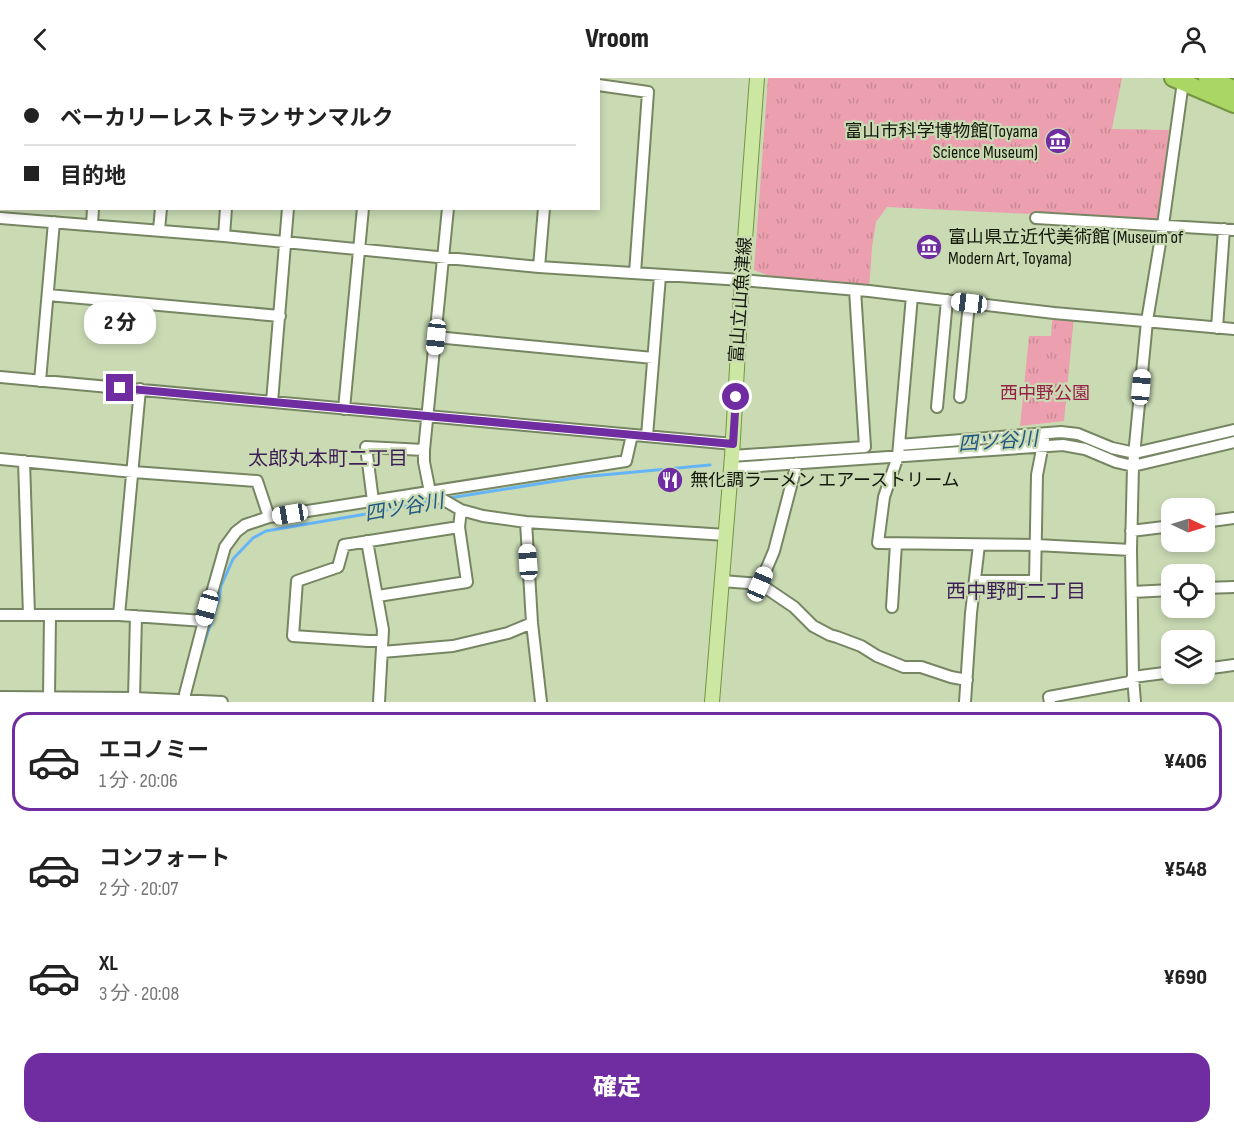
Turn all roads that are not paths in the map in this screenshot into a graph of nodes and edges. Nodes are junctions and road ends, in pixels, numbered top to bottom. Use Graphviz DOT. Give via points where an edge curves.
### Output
graph roads {
  1 [pos="757,78"];
  2 [pos="1206,78"];
  3 [pos="1178,80"];
  4 [pos="614,82"];
  5 [pos="1234,89"];
  6 [pos="1234,104"];
  7 [pos="93,210"];
  8 [pos="161,210"];
  9 [pos="226,210"];
  10 [pos="288,210"];
  11 [pos="363,210"];
  12 [pos="448,210"];
  13 [pos="544,210"];
  14 [pos="25,214"];
  15 [pos="0,218"];
  16 [pos="1035,218"];
  17 [pos="54,222"];
  18 [pos="92,225"];
  19 [pos="1162,225"];
  20 [pos="1229,229"];
  21 [pos="159,230"];
  22 [pos="224,236"];
  23 [pos="286,243"];
  24 [pos="359,250"];
  25 [pos="443,257"];
  26 [pos="539,267"];
  27 [pos="635,273"];
  28 [pos="660,276"];
  29 [pos="742,280"];
  30 [pos="855,290"];
  31 [pos="48,295"];
  32 [pos="912,296"];
  33 [pos="947,300"];
  34 [pos="969,303"];
  35 [pos="280,316"];
  36 [pos="1147,321"];
  37 [pos="1217,328"];
  38 [pos="1234,329"];
  39 [pos="436,337"];
  40 [pos="652,358"];
  41 [pos="0,377"];
  42 [pos="40,381"];
  43 [pos="140,389"];
  44 [pos="960,397"];
  45 [pos="272,402"];
  46 [pos="937,407"];
  47 [pos="344,409"];
  48 [pos="428,416"];
  49 [pos="1234,430"];
  50 [pos="1046,433"];
  51 [pos="632,435"];
  52 [pos="647,436"];
  53 [pos="1234,442"];
  54 [pos="1042,446"];
  55 [pos="424,450"];
  56 [pos="899,451"];
  57 [pos="1135,453"];
  58 [pos="732,456"];
  59 [pos="0,459"];
  60 [pos="24,462"];
  61 [pos="797,464"];
  62 [pos="1133,465"];
  63 [pos="132,472"];
  64 [pos="430,492"];
  65 [pos="373,501"];
  66 [pos="461,510"];
  67 [pos="269,517"];
  68 [pos="1234,518"];
  69 [pos="1215,521"];
  70 [pos="526,522"];
  71 [pos="459,526"];
  72 [pos="1161,527"];
  73 [pos="1131,531"];
  74 [pos="726,535"];
  75 [pos="367,541"];
  76 [pos="896,544"];
  77 [pos="979,545"];
  78 [pos="1036,545"];
  79 [pos="1131,550"];
  80 [pos="722,581"];
  81 [pos="975,581"];
  82 [pos="760,584"];
  83 [pos="1234,587"];
  84 [pos="1215,588"];
  85 [pos="1161,591"];
  86 [pos="1132,592"];
  87 [pos="378,596"];
  88 [pos="892,607"];
  89 [pos="0,615"];
  90 [pos="29,615"];
  91 [pos="50,615"];
  92 [pos="119,615"];
  93 [pos="136,616"];
  94 [pos="204,621"];
  95 [pos="532,623"];
  96 [pos="382,646"];
  97 [pos="1234,665"];
  98 [pos="1215,668"];
  99 [pos="1161,673"];
  100 [pos="1133,677"];
  101 [pos="966,680"];
  102 [pos="0,697"];
  103 [pos="49,697"];
  104 [pos="134,699"];
  105 [pos="185,701"];
  106 [pos="222,702"];
  107 [pos="379,702"];
  108 [pos="541,702"];
  109 [pos="712,702"];
  110 [pos="965,702"];
  111 [pos="1050,702"];
  112 [pos="1135,702"];
  1 -- 29 [label="main road, 富山立山魚津線"];
  2 -- 5 [label="highway"];
  3 -- 6 [label="highway"];
  3 -- 19 [label="street"];
  4 -- 27 [label="street" via="648,92"];
  7 -- 18 [label="street"];
  8 -- 21 [label="street"];
  9 -- 22 [label="street"];
  10 -- 23 [label="street"];
  11 -- 24 [label="street"];
  12 -- 25 [label="street"];
  13 -- 26 [label="street"];
  14 -- 15 [label="street"];
  14 -- 17 [label="street"];
  16 -- 19 [label="street"];
  17 -- 18 [label="street"];
  17 -- 31 [label="street"];
  18 -- 21 [label="street"];
  19 -- 20 [label="street"];
  19 -- 36 [label="street"];
  20 -- 37 [label="street"];
  21 -- 22 [label="street"];
  22 -- 23 [label="street"];
  23 -- 24 [label="street"];
  23 -- 35 [label="street"];
  24 -- 25 [label="street"];
  24 -- 47 [label="street"];
  25 -- 26 [label="street"];
  25 -- 39 [label="street"];
  26 -- 27 [label="street"];
  27 -- 28 [label="street"];
  28 -- 29 [label="street"];
  28 -- 40 [label="street"];
  29 -- 30 [label="street"];
  29 -- 58 [label="main road, 富山立山魚津線"];
  30 -- 32 [label="street"];
  30 -- 58 [label="street" via="865,447"];
  31 -- 35 [label="street"];
  31 -- 42 [label="street"];
  32 -- 33 [label="street"];
  32 -- 56 [label="street"];
  33 -- 34 [label="street"];
  33 -- 46 [label="street"];
  34 -- 36 [label="street"];
  34 -- 44 [label="street"];
  35 -- 45 [label="street"];
  36 -- 37 [label="street"];
  36 -- 57 [label="street"];
  37 -- 38 [label="street"];
  39 -- 40 [label="street"];
  39 -- 48 [label="street"];
  40 -- 52 [label="street"];
  41 -- 42 [label="street"];
  42 -- 43 [label="street"];
  43 -- 45 [label="street"];
  43 -- 63 [label="street"];
  45 -- 47 [label="street"];
  47 -- 48 [label="street"];
  48 -- 51 [label="street"];
  48 -- 55 [label="street"];
  49 -- 57 [label="street"];
  50 -- 54 [label="street"];
  50 -- 56 [label="street"];
  50 -- 57 [label="street" via="1078,434"];
  51 -- 52 [label="street"];
  51 -- 64 [label="street" via="626,461"];
  52 -- 58 [label="street"];
  53 -- 62 [label="street"];
  54 -- 56 [label="street"];
  54 -- 62 [label="street" via="1075,446"];
  54 -- 78 [label="street" via="1037,475"];
  55 -- 64 [label="street"];
  55 -- 65 [label="street" via="366,447"];
  56 -- 61 [label="street"];
  56 -- 76 [label="street" via="884,497 878,543"];
  57 -- 62 [label="street"];
  58 -- 61 [label="street"];
  58 -- 74 [label="main road, 富山立山魚津線"];
  59 -- 60 [label="street"];
  60 -- 63 [label="street"];
  60 -- 90 [label="street"];
  61 -- 82 [label="street" via="774,552"];
  62 -- 73 [label="street"];
  63 -- 67 [label="street" via="257,481"];
  63 -- 92 [label="street"];
  64 -- 65 [label="street"];
  64 -- 66 [label="street"];
  65 -- 67 [label="street"];
  66 -- 70 [label="street"];
  66 -- 71 [label="street"];
  67 -- 94 [label="street" via="245,525 225,547"];
  68 -- 69 [label="street"];
  70 -- 74 [label="street"];
  70 -- 95 [label="street"];
  71 -- 75 [label="street"];
  71 -- 87 [label="street" via="467,582"];
  72 -- 73 [label="street"];
  73 -- 79 [label="street"];
  74 -- 80 [label="main road, 富山立山魚津線"];
  75 -- 87 [label="street"];
  75 -- 96 [label="street" via="344,545 338,567 297,581 293,636 368,641"];
  76 -- 77 [label="street"];
  76 -- 88 [label="street"];
  77 -- 78 [label="street"];
  77 -- 81 [label="street"];
  78 -- 79 [label="street"];
  78 -- 81 [label="street" via="1035,581"];
  79 -- 86 [label="street"];
  80 -- 82 [label="street"];
  80 -- 109 [label="main road, 富山立山魚津線"];
  81 -- 101 [label="street"];
  82 -- 101 [label="street" via="830,635 904,667 921,667"];
  83 -- 84 [label="street"];
  85 -- 86 [label="street"];
  86 -- 100 [label="street"];
  87 -- 96 [label="street"];
  89 -- 90 [label="street"];
  90 -- 91 [label="street"];
  91 -- 92 [label="street"];
  91 -- 103 [label="street"];
  92 -- 93 [label="street"];
  93 -- 94 [label="street"];
  93 -- 104 [label="street"];
  94 -- 105 [label="street"];
  95 -- 96 [label="street" via="453,646"];
  95 -- 108 [label="street"];
  96 -- 107 [label="street"];
  97 -- 98 [label="street"];
  99 -- 100 [label="street"];
  100 -- 111 [label="street" via="1130,682 1049,697"];
  100 -- 112 [label="street"];
  101 -- 110 [label="street"];
  102 -- 103 [label="street"];
  103 -- 104 [label="street"];
  104 -- 105 [label="street"];
  105 -- 106 [label="street"];
}
